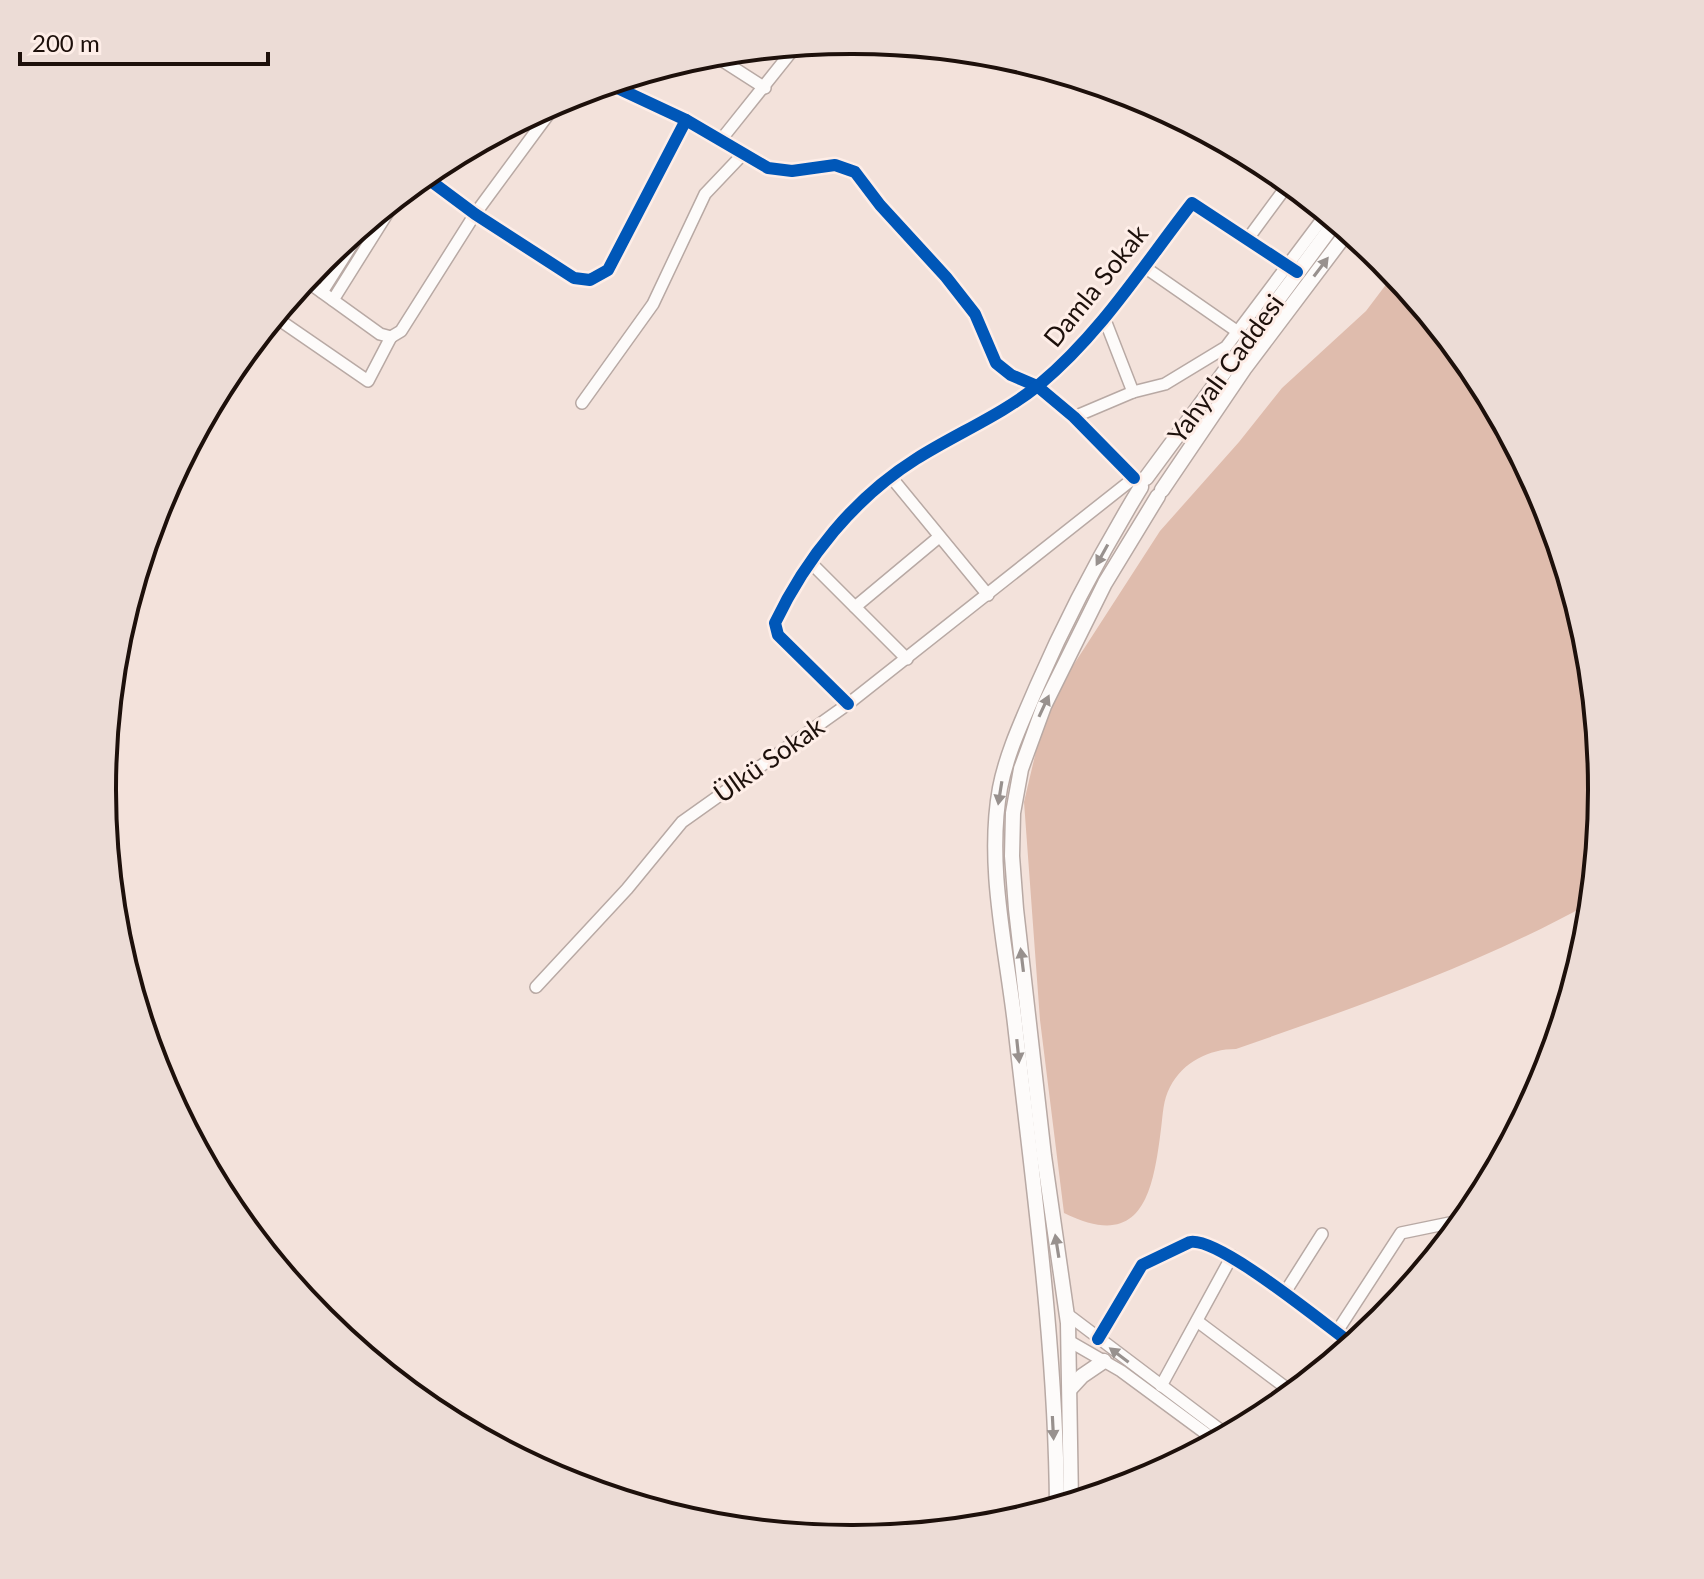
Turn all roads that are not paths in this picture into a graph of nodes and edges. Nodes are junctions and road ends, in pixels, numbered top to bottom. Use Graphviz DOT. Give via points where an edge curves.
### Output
graph roads {
  1 [pos="788,57"];
  2 [pos="729,65"];
  3 [pos="765,88"];
  4 [pos="623,91"];
  5 [pos="686,120"];
  6 [pos="542,123"];
  7 [pos="720,141"];
  8 [pos="744,153"];
  9 [pos="435,184"];
  10 [pos="1282,193"];
  11 [pos="475,214"];
  12 [pos="1320,223"];
  13 [pos="379,227"];
  14 [pos="1328,230"];
  15 [pos="1247,240"];
  16 [pos="1341,241"];
  17 [pos="343,259"];
  18 [pos="1143,266"];
  19 [pos="1292,269"];
  20 [pos="315,287"];
  21 [pos="322,292"];
  22 [pos="333,300"];
  23 [pos="1105,320"];
  24 [pos="284,323"];
  25 [pos="1238,332"];
  26 [pos="391,337"];
  27 [pos="1037,386"];
  28 [pos="1133,392"];
  29 [pos="582,403"];
  30 [pos="1074,417"];
  31 [pos="891,477"];
  32 [pos="1141,481"];
  33 [pos="1160,493"];
  34 [pos="939,537"];
  35 [pos="810,562"];
  36 [pos="988,595"];
  37 [pos="855,607"];
  38 [pos="907,659"];
  39 [pos="848,704"];
  40 [pos="536,987"];
  41 [pos="1446,1224"];
  42 [pos="1322,1234"];
  43 [pos="1232,1256"];
  44 [pos="1284,1294"];
  45 [pos="1067,1314"];
  46 [pos="1047,1315"];
  47 [pos="1197,1321"];
  48 [pos="1336,1333"];
  49 [pos="1342,1337"];
  50 [pos="1098,1339"];
  51 [pos="1048,1341"];
  52 [pos="1069,1341"];
  53 [pos="1104,1361"];
  54 [pos="1283,1385"];
  55 [pos="1161,1386"];
  56 [pos="1070,1389"];
  57 [pos="1217,1428"];
  58 [pos="1206,1434"];
  59 [pos="1071,1491"];
  60 [pos="1056,1496"];
  1 -- 3 [label="street"];
  2 -- 3 [label="street"];
  3 -- 7 [label="street"];
  4 -- 5 [label="street"];
  5 -- 7 [label="street"];
  5 -- 11 [label="street" via="608,270 599,277 584,281 569,276"];
  6 -- 11 [label="street"];
  7 -- 8 [label="street"];
  8 -- 27 [label="street" via="776,170 835,165 855,172 975,314 996,363"];
  8 -- 29 [label="street" via="705,194 653,304"];
  9 -- 11 [label="street"];
  10 -- 15 [label="street"];
  11 -- 26 [label="street" via="401,331"];
  12 -- 19 [label="street"];
  13 -- 22 [label="street"];
  14 -- 19 [label="main road, Yahyalı Caddesi"];
  15 -- 18 [label="street, Damla Sokak" via="1192,203"];
  15 -- 19 [label="street, Damla Sokak"];
  33 -- 16 [label="main road, Yahyalı Caddesi, one-way"];
  17 -- 21 [label="street"];
  18 -- 23 [label="street, Damla Sokak"];
  18 -- 25 [label="street"];
  19 -- 25 [label="street"];
  19 -- 32 [label="main road, Yahyalı Caddesi"];
  20 -- 21 [label="street"];
  21 -- 22 [label="street"];
  22 -- 26 [label="street"];
  23 -- 27 [label="street, Damla Sokak"];
  23 -- 28 [label="street"];
  24 -- 26 [label="street" via="368,381"];
  25 -- 28 [label="street" via="1226,347 1165,384"];
  27 -- 30 [label="street"];
  27 -- 31 [label="street, Damla Sokak"];
  28 -- 30 [label="street"];
  30 -- 32 [label="street"];
  31 -- 34 [label="street"];
  31 -- 35 [label="street, Damla Sokak" via="853,510"];
  32 -- 33 [label="main road" via="1153,476 1160,480"];
  32 -- 36 [label="street, Ülkü Sokak"];
  32 -- 46 [label="main road, Yahyalı Caddesi, one-way" via="1050,657 1013,742 998,806 998,889"];
  45 -- 33 [label="main road, Yahyalı Caddesi, one-way" via="1016,909 1013,813 1021,769 1041,714 1105,583"];
  34 -- 36 [label="street"];
  34 -- 37 [label="street"];
  35 -- 37 [label="street"];
  35 -- 39 [label="street, Damla Sokak" via="775,630"];
  36 -- 38 [label="street, Ülkü Sokak"];
  37 -- 38 [label="street"];
  38 -- 39 [label="street, Ülkü Sokak"];
  39 -- 40 [label="street, Ülkü Sokak" via="682,822"];
  41 -- 48 [label="street" via="1401,1233"];
  42 -- 44 [label="street"];
  43 -- 44 [label="street"];
  43 -- 47 [label="street"];
  43 -- 50 [label="street" via="1195,1240 1142,1265"];
  44 -- 48 [label="street"];
  45 -- 46 [label="main road"];
  45 -- 50 [label="street"];
  45 -- 52 [label="main road, Yahyalı Caddesi"];
  46 -- 51 [label="main road, Yahyalı Caddesi"];
  47 -- 54 [label="street"];
  47 -- 55 [label="street"];
  48 -- 49 [label="street"];
  55 -- 50 [label="street, one-way"];
  51 -- 52 [label="main road"];
  51 -- 60 [label="main road, Yahyalı Caddesi, one-way"];
  52 -- 53 [label="street"];
  52 -- 56 [label="main road, Yahyalı Caddesi"];
  53 -- 56 [label="main road"];
  53 -- 58 [label="street"];
  55 -- 57 [label="street"];
  56 -- 59 [label="main road, Yahyalı Caddesi"];
}
